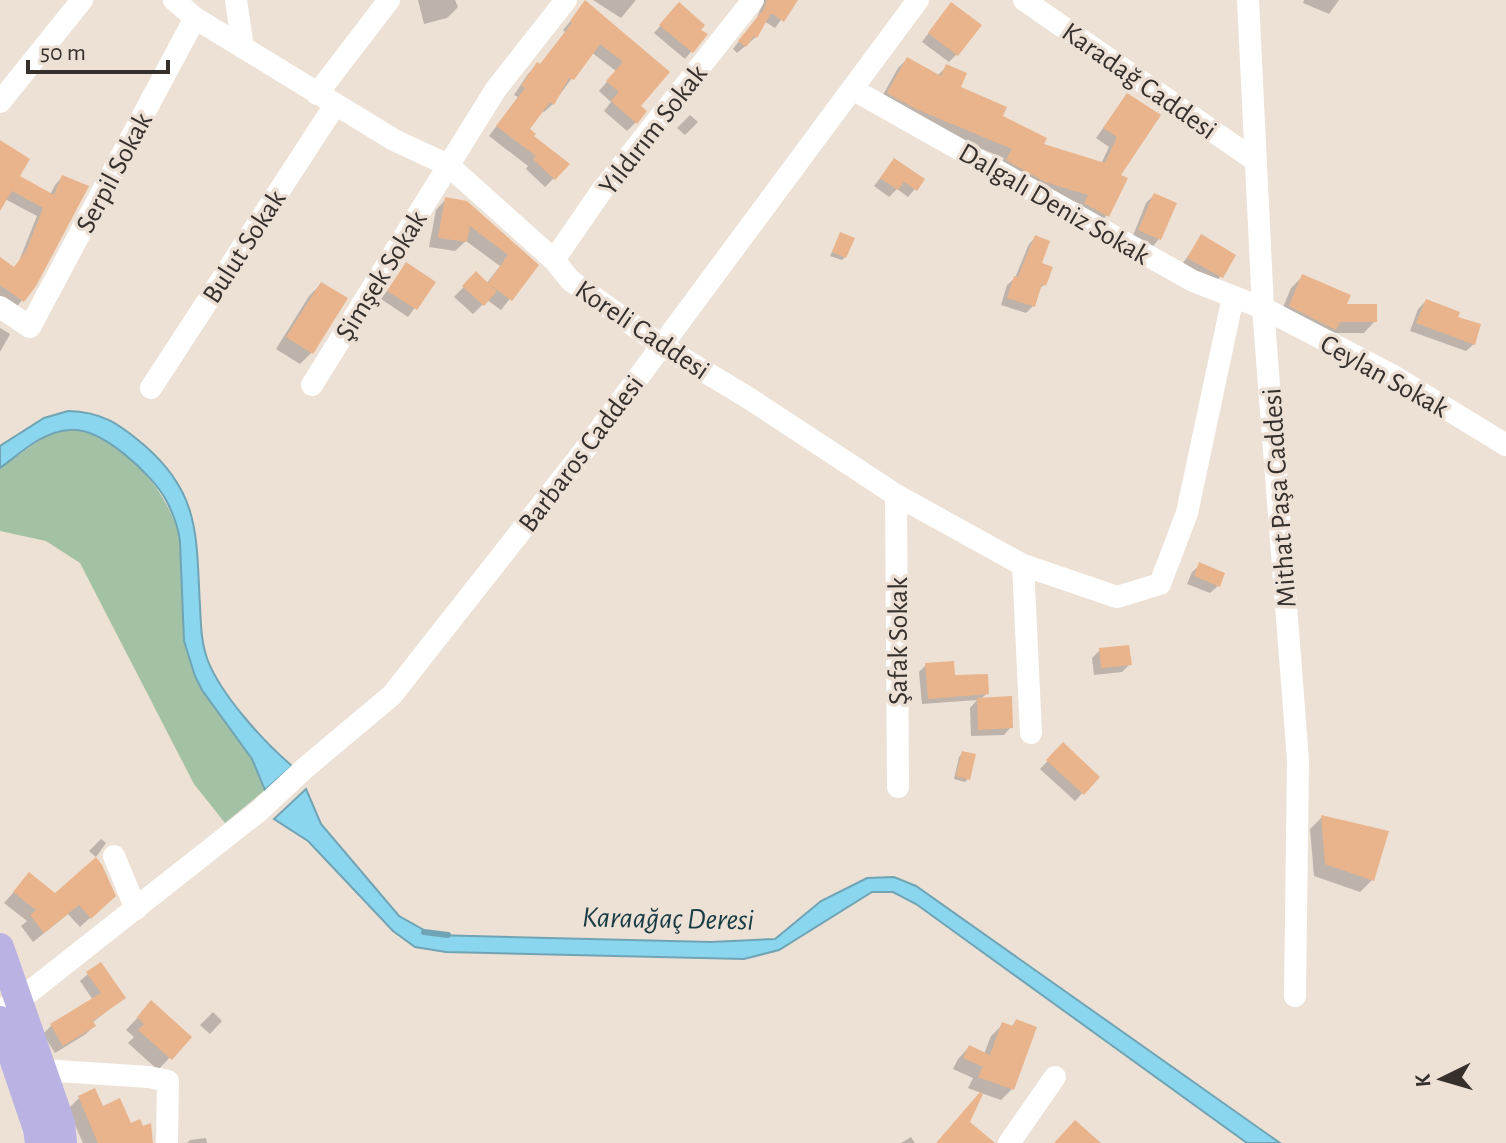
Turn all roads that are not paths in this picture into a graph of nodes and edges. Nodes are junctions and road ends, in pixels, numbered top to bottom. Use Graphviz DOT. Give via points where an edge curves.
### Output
graph roads {
  1 [pos="82,0"];
  2 [pos="174,0"];
  3 [pos="236,0"];
  4 [pos="389,0"];
  5 [pos="566,0"];
  6 [pos="753,0"];
  7 [pos="918,0"];
  8 [pos="1024,0"];
  9 [pos="1248,0"];
  10 [pos="195,18"];
  11 [pos="243,48"];
  12 [pos="852,89"];
  13 [pos="326,100"];
  14 [pos="0,102"];
  15 [pos="1256,161"];
  16 [pos="448,165"];
  17 [pos="554,260"];
  18 [pos="1233,297"];
  19 [pos="0,307"];
  20 [pos="1263,308"];
  21 [pos="662,346"];
  22 [pos="312,385"];
  23 [pos="151,388"];
  24 [pos="1506,445"];
  25 [pos="896,495"];
  26 [pos="1023,565"];
  27 [pos="1031,733"];
  28 [pos="898,787"];
  29 [pos="114,856"];
  30 [pos="136,909"];
  31 [pos="0,947"];
  32 [pos="1295,996"];
  33 [pos="6,1011"];
  34 [pos="42,1070"];
  35 [pos="1055,1077"];
  36 [pos="39,1143"];
  37 [pos="63,1143"];
  38 [pos="167,1143"];
  39 [pos="1009,1143"];
  1 -- 14 [label="street"];
  2 -- 10 [label="street, Koreli Caddesi"];
  3 -- 11 [label="street"];
  4 -- 13 [label="street, Bulut Sokak"];
  5 -- 16 [label="street, Şimşek Sokak" via="496,89"];
  6 -- 17 [label="street, Yıldırım Sokak" via="600,193"];
  7 -- 12 [label="street, Barbaros Caddesi"];
  8 -- 15 [label="street, Karadağ Caddesi"];
  9 -- 15 [label="street, Mithat Paşa Caddesi"];
  10 -- 11 [label="street, Koreli Caddesi"];
  10 -- 19 [label="street, Serpil Sokak" via="30,327"];
  11 -- 13 [label="street, Koreli Caddesi"];
  12 -- 18 [label="street, Dalgalı Deniz Sokak" via="1193,281"];
  12 -- 21 [label="street, Barbaros Caddesi"];
  13 -- 16 [label="street, Koreli Caddesi"];
  13 -- 23 [label="street, Bulut Sokak"];
  15 -- 20 [label="street, Mithat Paşa Caddesi"];
  16 -- 17 [label="street, Koreli Caddesi"];
  16 -- 22 [label="street, Şimşek Sokak"];
  17 -- 21 [label="street, Koreli Caddesi" via="570,280"];
  18 -- 20 [label="street, Dalgalı Deniz Sokak"];
  18 -- 26 [label="street, Koreli Caddesi" via="1187,513 1160,584 1117,597"];
  20 -- 24 [label="street, Ceylan Sokak" via="1390,374"];
  20 -- 32 [label="street, Mithat Paşa Caddesi" via="1298,760"];
  21 -- 25 [label="street, Koreli Caddesi"];
  21 -- 30 [label="street, Barbaros Caddesi" via="392,695"];
  25 -- 26 [label="street, Koreli Caddesi"];
  25 -- 28 [label="street, Şafak Sokak"];
  26 -- 27 [label="street"];
  29 -- 30 [label="street"];
  30 -- 33 [label="street, Barbaros Caddesi"];
  31 -- 33 [label="main road"];
  33 -- 34 [label="main road"];
  33 -- 36 [label="main road"];
  34 -- 37 [label="main road"];
  34 -- 38 [label="street" via="168,1081"];
  35 -- 39 [label="street"];
}
